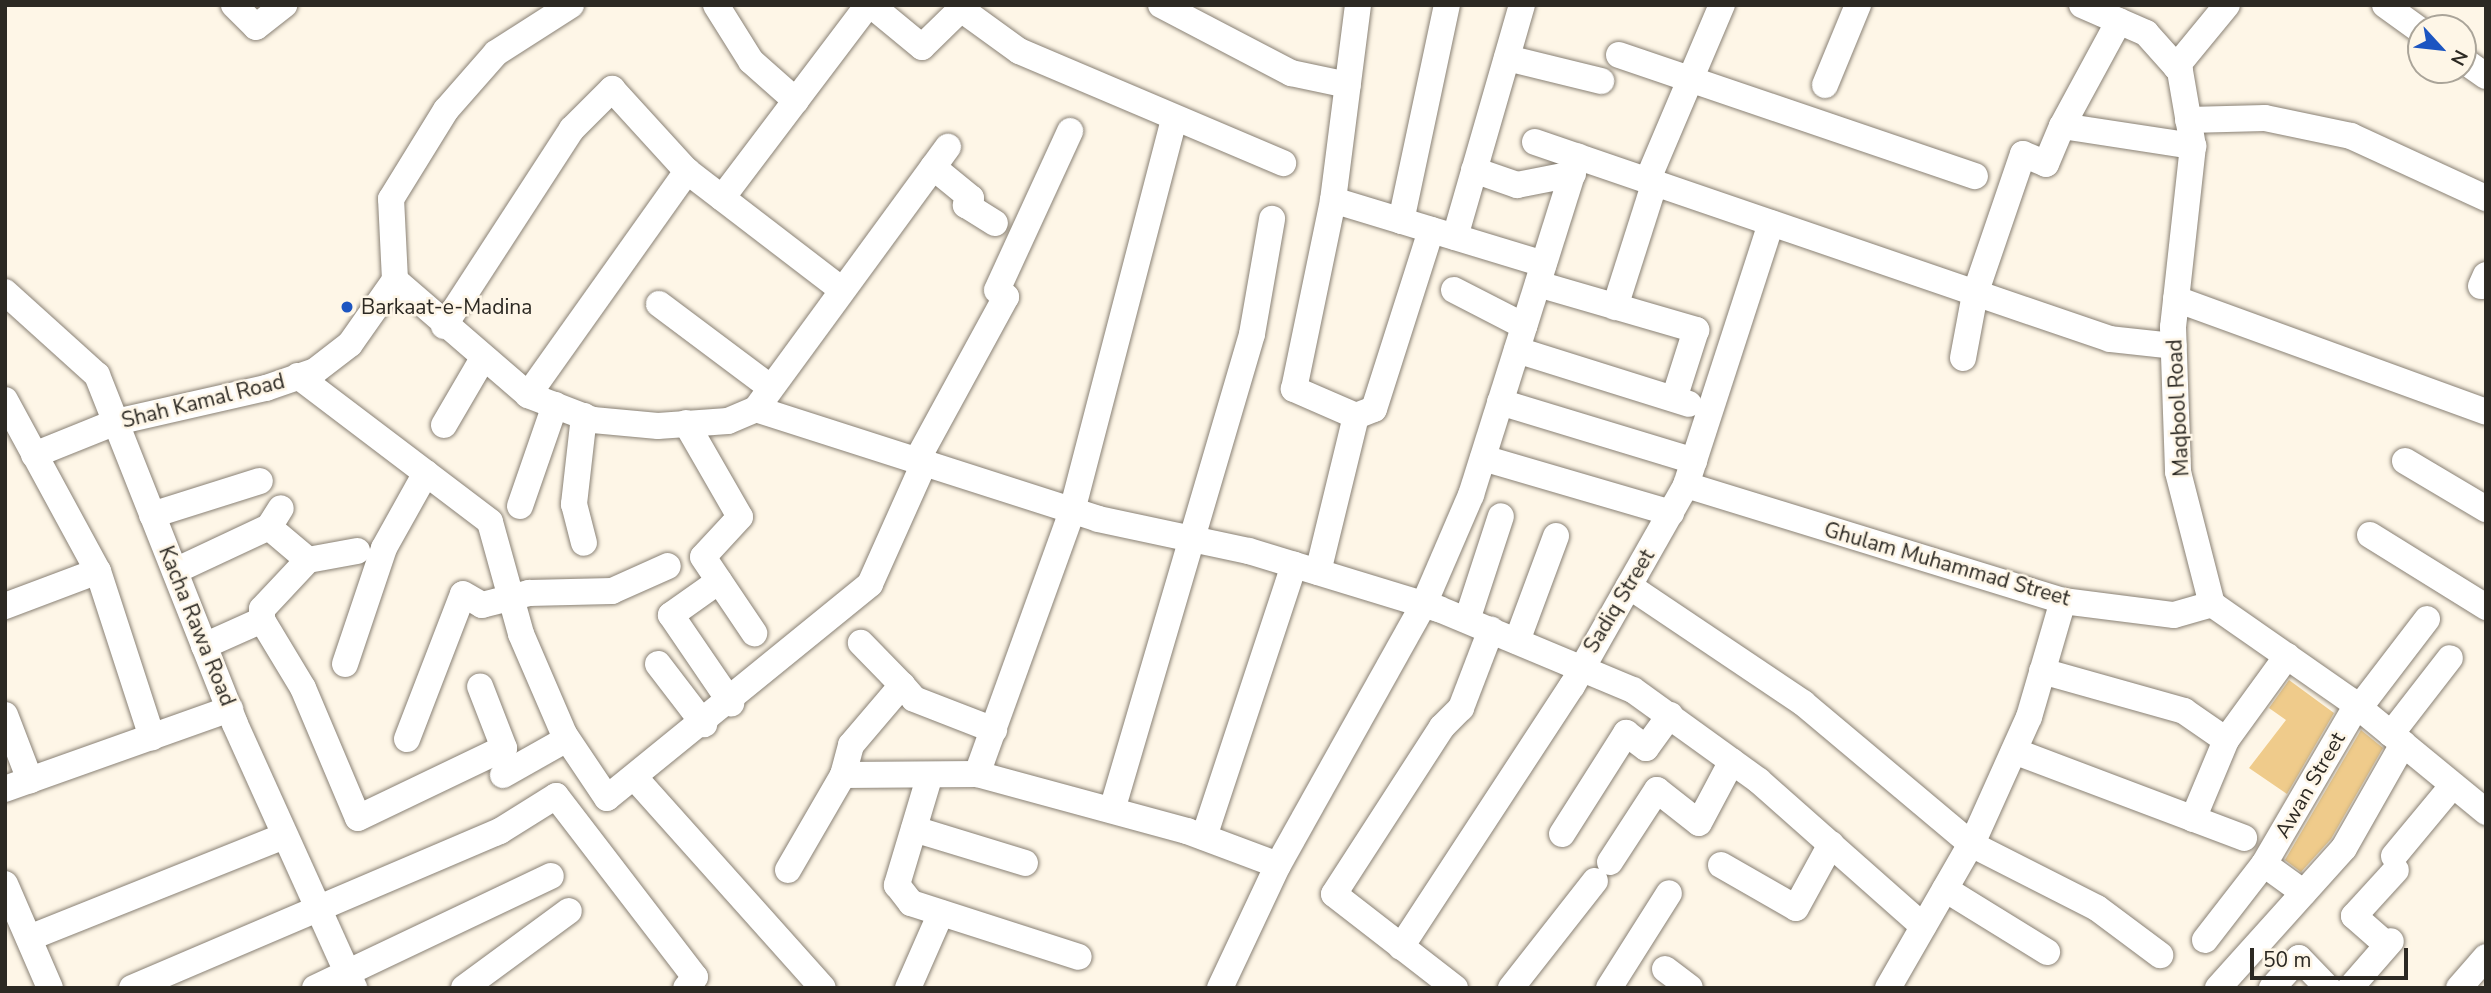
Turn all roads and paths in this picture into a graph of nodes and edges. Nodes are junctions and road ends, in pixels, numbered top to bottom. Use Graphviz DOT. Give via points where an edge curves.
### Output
graph roads {
  1 [pos="234,5"];
  2 [pos="284,5"];
  3 [pos="571,5"];
  4 [pos="716,5"];
  5 [pos="870,5"];
  6 [pos="1161,5"];
  7 [pos="1447,5"];
  8 [pos="1522,5"];
  9 [pos="1722,5"];
  10 [pos="1858,5"];
  11 [pos="2082,5"];
  12 [pos="2227,5"];
  13 [pos="2385,5"];
  14 [pos="1352,8"];
  15 [pos="539,12"];
  16 [pos="2407,20"];
  17 [pos="2119,22"];
  18 [pos="1619,55"];
  19 [pos="1507,58"];
  20 [pos="2176,67"];
  21 [pos="1601,81"];
  22 [pos="1690,81"];
  23 [pos="1348,85"];
  24 [pos="1825,86"];
  25 [pos="796,100"];
  26 [pos="1174,118"];
  27 [pos="2188,120"];
  28 [pos="2062,126"];
  29 [pos="1070,131"];
  30 [pos="1535,142"];
  31 [pos="2193,146"];
  32 [pos="1283,163"];
  33 [pos="1576,165"];
  34 [pos="1475,170"];
  35 [pos="687,171"];
  36 [pos="1975,176"];
  37 [pos="1651,180"];
  38 [pos="722,198"];
  39 [pos="2486,198"];
  40 [pos="1333,200"];
  41 [pos="1272,219"];
  42 [pos="1401,220"];
  43 [pos="995,223"];
  44 [pos="1771,223"];
  45 [pos="1443,233"];
  46 [pos="1541,274"];
  47 [pos="395,281"];
  48 [pos="841,289"];
  49 [pos="1454,290"];
  50 [pos="5,292"];
  51 [pos="1975,295"];
  52 [pos="2176,299"];
  53 [pos="659,304"];
  54 [pos="1615,307"];
  55 [pos="444,326"];
  56 [pos="1521,338"];
  57 [pos="2174,346"];
  58 [pos="1963,358"];
  59 [pos="482,360"];
  60 [pos="298,376"];
  61 [pos="528,395"];
  62 [pos="763,398"];
  63 [pos="1674,399"];
  64 [pos="5,400"];
  65 [pos="1500,402"];
  66 [pos="555,405"];
  67 [pos="1710,411"];
  68 [pos="2486,412"];
  69 [pos="584,416"];
  70 [pos="1356,416"];
  71 [pos="116,422"];
  72 [pos="687,423"];
  73 [pos="444,425"];
  74 [pos="34,455"];
  75 [pos="1483,458"];
  76 [pos="2405,461"];
  77 [pos="920,462"];
  78 [pos="1690,473"];
  79 [pos="426,474"];
  80 [pos="260,481"];
  81 [pos="520,506"];
  82 [pos="2486,509"];
  83 [pos="1072,510"];
  84 [pos="1671,513"];
  85 [pos="152,515"];
  86 [pos="1501,516"];
  87 [pos="2370,535"];
  88 [pos="1556,536"];
  89 [pos="1194,540"];
  90 [pos="584,543"];
  91 [pos="357,551"];
  92 [pos="308,560"];
  93 [pos="668,566"];
  94 [pos="1306,569"];
  95 [pos="98,571"];
  96 [pos="175,571"];
  97 [pos="719,581"];
  98 [pos="1629,586"];
  99 [pos="510,596"];
  100 [pos="2063,601"];
  101 [pos="1424,604"];
  102 [pos="2212,604"];
  103 [pos="5,606"];
  104 [pos="2486,607"];
  105 [pos="2427,619"];
  106 [pos="262,620"];
  107 [pos="1479,625"];
  108 [pos="754,634"];
  109 [pos="1517,641"];
  110 [pos="861,643"];
  111 [pos="204,646"];
  112 [pos="2287,656"];
  113 [pos="2450,657"];
  114 [pos="345,664"];
  115 [pos="658,664"];
  116 [pos="1580,668"];
  117 [pos="2042,671"];
  118 [pos="902,685"];
  119 [pos="480,686"];
  120 [pos="731,703"];
  121 [pos="2358,707"];
  122 [pos="230,709"];
  123 [pos="5,715"];
  124 [pos="1670,715"];
  125 [pos="704,724"];
  126 [pos="994,730"];
  127 [pos="152,737"];
  128 [pos="407,739"];
  129 [pos="567,739"];
  130 [pos="2397,739"];
  131 [pos="2226,740"];
  132 [pos="2014,751"];
  133 [pos="1732,761"];
  134 [pos="977,774"];
  135 [pos="503,775"];
  136 [pos="843,775"];
  137 [pos="929,778"];
  138 [pos="636,779"];
  139 [pos="30,780"];
  140 [pos="2453,785"];
  141 [pos="5,789"];
  142 [pos="1112,810"];
  143 [pos="2486,812"];
  144 [pos="2193,819"];
  145 [pos="914,829"];
  146 [pos="1562,834"];
  147 [pos="284,836"];
  148 [pos="1204,837"];
  149 [pos="2244,838"];
  150 [pos="1831,844"];
  151 [pos="1971,844"];
  152 [pos="1025,863"];
  153 [pos="2264,864"];
  154 [pos="1278,865"];
  155 [pos="1721,865"];
  156 [pos="788,870"];
  157 [pos="551,876"];
  158 [pos="5,884"];
  159 [pos="1945,889"];
  160 [pos="2304,892"];
  161 [pos="1669,893"];
  162 [pos="316,909"];
  163 [pos="569,911"];
  164 [pos="942,913"];
  165 [pos="1923,926"];
  166 [pos="29,938"];
  167 [pos="2205,940"];
  168 [pos="1401,947"];
  169 [pos="2047,952"];
  170 [pos="2160,956"];
  171 [pos="1079,957"];
  172 [pos="2486,957"];
  173 [pos="1665,969"];
  174 [pos="351,981"];
  175 [pos="50,988"];
  176 [pos="132,988"];
  177 [pos="315,988"];
  178 [pos="464,988"];
  179 [pos="686,988"];
  180 [pos="824,988"];
  181 [pos="908,988"];
  182 [pos="1220,988"];
  183 [pos="1455,988"];
  184 [pos="1511,988"];
  185 [pos="1609,988"];
  186 [pos="1690,988"];
  187 [pos="1888,988"];
  188 [pos="2218,988"];
  189 [pos="2272,988"];
  190 [pos="2328,988"];
  191 [pos="2350,988"];
  192 [pos="2459,988"];
  1 -- 2 [label="street" via="256,27"];
  3 -- 15 [label="street"];
  4 -- 25 [label="street" via="751,61"];
  5 -- 25 [label="street"];
  5 -- 26 [label="street" via="922,47 961,9 1018,51"];
  6 -- 23 [label="street" via="1291,73"];
  7 -- 42 [label="street"];
  8 -- 19 [label="street"];
  9 -- 22 [label="street"];
  10 -- 24 [label="street"];
  11 -- 17 [label="street, Maqbool Road"];
  12 -- 20 [label="street"];
  13 -- 16 [label="street"];
  14 -- 23 [label="street"];
  15 -- 47 [label="street" via="446,110 391,199"];
  17 -- 20 [label="street, Maqbool Road" via="2146,33"];
  17 -- 28 [label="street"];
  18 -- 22 [label="street"];
  19 -- 21 [label="street"];
  19 -- 34 [label="street"];
  20 -- 27 [label="street, Maqbool Road"];
  22 -- 36 [label="street"];
  22 -- 37 [label="street"];
  23 -- 40 [label="street"];
  25 -- 38 [label="street"];
  26 -- 32 [label="street"];
  26 -- 83 [label="street"];
  27 -- 31 [label="street, Maqbool Road"];
  27 -- 39 [label="street" via="2265,118 2351,136"];
  28 -- 31 [label="street"];
  28 -- 51 [label="street" via="2046,164 2022,154"];
  29 -- 77 [label="street" via="997,290 1006,297"];
  30 -- 33 [label="street"];
  31 -- 52 [label="street, Maqbool Road"];
  33 -- 34 [label="street" via="1517,185"];
  33 -- 37 [label="street"];
  33 -- 46 [label="street"];
  34 -- 45 [label="street"];
  35 -- 38 [label="street"];
  35 -- 55 [label="street" via="612,89 572,129"];
  35 -- 61 [label="street"];
  37 -- 44 [label="street"];
  37 -- 54 [label="street"];
  38 -- 48 [label="street"];
  40 -- 42 [label="street"];
  40 -- 70 [label="street" via="1294,389"];
  41 -- 89 [label="street" via="1252,334"];
  42 -- 45 [label="street"];
  43 -- 48 [label="street" via="966,205 971,198 941,157"];
  44 -- 51 [label="street"];
  44 -- 67 [label="street, Sadiq Street"];
  45 -- 46 [label="street"];
  45 -- 70 [label="street" via="1374,409"];
  46 -- 54 [label="street"];
  46 -- 56 [label="street"];
  47 -- 55 [label="street"];
  47 -- 60 [label="street, Shah Kamal Road" via="349,344"];
  48 -- 62 [label="street"];
  49 -- 56 [label="street"];
  50 -- 71 [label="street, Kacha Rawa Road" via="97,375"];
  51 -- 57 [label="street" via="2110,339"];
  51 -- 58 [label="street"];
  52 -- 57 [label="street, Maqbool Road"];
  52 -- 68 [label="street"];
  53 -- 62 [label="street"];
  54 -- 63 [label="street" via="1696,330"];
  55 -- 59 [label="street"];
  56 -- 63 [label="street"];
  56 -- 65 [label="street"];
  57 -- 102 [label="street, Maqbool Road" via="2178,472"];
  59 -- 61 [label="street"];
  59 -- 73 [label="street"];
  60 -- 71 [label="street, Shah Kamal Road"];
  60 -- 79 [label="street"];
  61 -- 66 [label="street"];
  62 -- 72 [label="street" via="728,421"];
  62 -- 77 [label="street"];
  63 -- 67 [label="street"];
  64 -- 74 [label="street"];
  65 -- 75 [label="street"];
  65 -- 78 [label="street, Ghulam Muhammad Street"];
  66 -- 69 [label="street"];
  66 -- 81 [label="street"];
  67 -- 78 [label="street, Sadiq Street"];
  69 -- 72 [label="street"];
  69 -- 90 [label="street" via="574,504"];
  70 -- 94 [label="street"];
  71 -- 74 [label="street, Shah Kamal Road"];
  71 -- 85 [label="street, Kacha Rawa Road"];
  72 -- 97 [label="street" via="740,517 703,557"];
  74 -- 95 [label="street"];
  75 -- 84 [label="street"];
  75 -- 101 [label="street"];
  76 -- 82 [label="street"];
  77 -- 83 [label="street"];
  77 -- 120 [label="street" via="870,584"];
  78 -- 84 [label="street, Sadiq Street"];
  78 -- 100 [label="street, Ghulam Muhammad Street"];
  79 -- 99 [label="street" via="490,522"];
  79 -- 114 [label="street" via="384,548"];
  80 -- 85 [label="street"];
  83 -- 89 [label="street"];
  83 -- 126 [label="street"];
  84 -- 98 [label="street, Sadiq Street"];
  85 -- 96 [label="street, Kacha Rawa Road"];
  86 -- 107 [label="street"];
  87 -- 104 [label="street"];
  88 -- 109 [label="street"];
  89 -- 94 [label="street"];
  89 -- 142 [label="street"];
  91 -- 92 [label="street"];
  92 -- 96 [label="street" via="275,518"];
  92 -- 106 [label="street" via="262,609"];
  93 -- 99 [label="street" via="612,591"];
  94 -- 101 [label="street"];
  94 -- 148 [label="street"];
  95 -- 103 [label="street"];
  95 -- 127 [label="street"];
  96 -- 111 [label="street, Kacha Rawa Road"];
  97 -- 108 [label="street"];
  97 -- 120 [label="street" via="671,615"];
  98 -- 116 [label="street, Sadiq Street"];
  98 -- 151 [label="street" via="1803,703"];
  99 -- 128 [label="street" via="482,605 463,594"];
  99 -- 129 [label="street"];
  100 -- 102 [label="street, Ghulam Muhammad Street" via="2174,615"];
  100 -- 117 [label="street"];
  101 -- 107 [label="street"];
  101 -- 154 [label="street"];
  102 -- 112 [label="street"];
  105 -- 121 [label="street, Awan Street"];
  106 -- 111 [label="street"];
  106 -- 119 [label="street" via="303,688 358,818 504,748"];
  107 -- 109 [label="street"];
  107 -- 168 [label="street" via="1461,708 1442,727 1334,894"];
  109 -- 116 [label="street"];
  110 -- 118 [label="street"];
  111 -- 122 [label="street, Kacha Rawa Road"];
  112 -- 121 [label="street"];
  112 -- 131 [label="street"];
  113 -- 130 [label="street"];
  115 -- 125 [label="street"];
  116 -- 124 [label="street" via="1633,690"];
  116 -- 168 [label="street, Sadiq Street"];
  117 -- 131 [label="street" via="2184,711"];
  117 -- 132 [label="street"];
  118 -- 126 [label="street" via="914,699"];
  118 -- 136 [label="street" via="851,745"];
  120 -- 125 [label="street"];
  121 -- 130 [label="street"];
  121 -- 153 [label="street, Awan Street"];
  122 -- 127 [label="street"];
  122 -- 147 [label="street, Kacha Rawa Road"];
  123 -- 139 [label="street"];
  124 -- 133 [label="street"];
  124 -- 146 [label="street" via="1646,748 1626,733"];
  125 -- 138 [label="street"];
  126 -- 134 [label="street"];
  127 -- 139 [label="street"];
  129 -- 135 [label="street"];
  129 -- 138 [label="street" via="606,798"];
  130 -- 140 [label="street"];
  130 -- 160 [label="street" via="2344,848"];
  131 -- 144 [label="street"];
  132 -- 144 [label="street"];
  132 -- 151 [label="street"];
  133 -- 150 [label="street"];
  133 -- 184 [label="street" via="1699,823 1657,790 1602,872"];
  134 -- 137 [label="street"];
  134 -- 142 [label="street"];
  136 -- 137 [label="street"];
  136 -- 156 [label="street"];
  137 -- 145 [label="street"];
  138 -- 180 [label="street"];
  139 -- 141 [label="street"];
  140 -- 143 [label="street"];
  140 -- 191 [label="street" via="2354,916 2389,943"];
  142 -- 148 [label="street"];
  144 -- 149 [label="street"];
  145 -- 152 [label="street"];
  145 -- 164 [label="street" via="897,885 911,903"];
  147 -- 162 [label="street, Kacha Rawa Road"];
  147 -- 166 [label="street"];
  148 -- 154 [label="street"];
  150 -- 155 [label="street" via="1796,908"];
  150 -- 165 [label="street"];
  151 -- 159 [label="street"];
  151 -- 170 [label="street" via="2097,908"];
  153 -- 160 [label="street"];
  153 -- 167 [label="street, Awan Street"];
  154 -- 182 [label="street"];
  157 -- 174 [label="street"];
  158 -- 166 [label="street"];
  159 -- 165 [label="street"];
  159 -- 169 [label="street"];
  160 -- 188 [label="street"];
  161 -- 185 [label="street"];
  162 -- 174 [label="street, Kacha Rawa Road"];
  162 -- 176 [label="street"];
  162 -- 179 [label="street" via="500,831 557,796 695,977"];
  163 -- 178 [label="street"];
  164 -- 171 [label="street"];
  164 -- 181 [label="street"];
  165 -- 187 [label="street"];
  166 -- 175 [label="street"];
  168 -- 183 [label="street"];
  172 -- 192 [label="street"];
  173 -- 186 [label="street"];
  174 -- 177 [label="street"];
  189 -- 190 [label="street" via="2300,958"];
}
